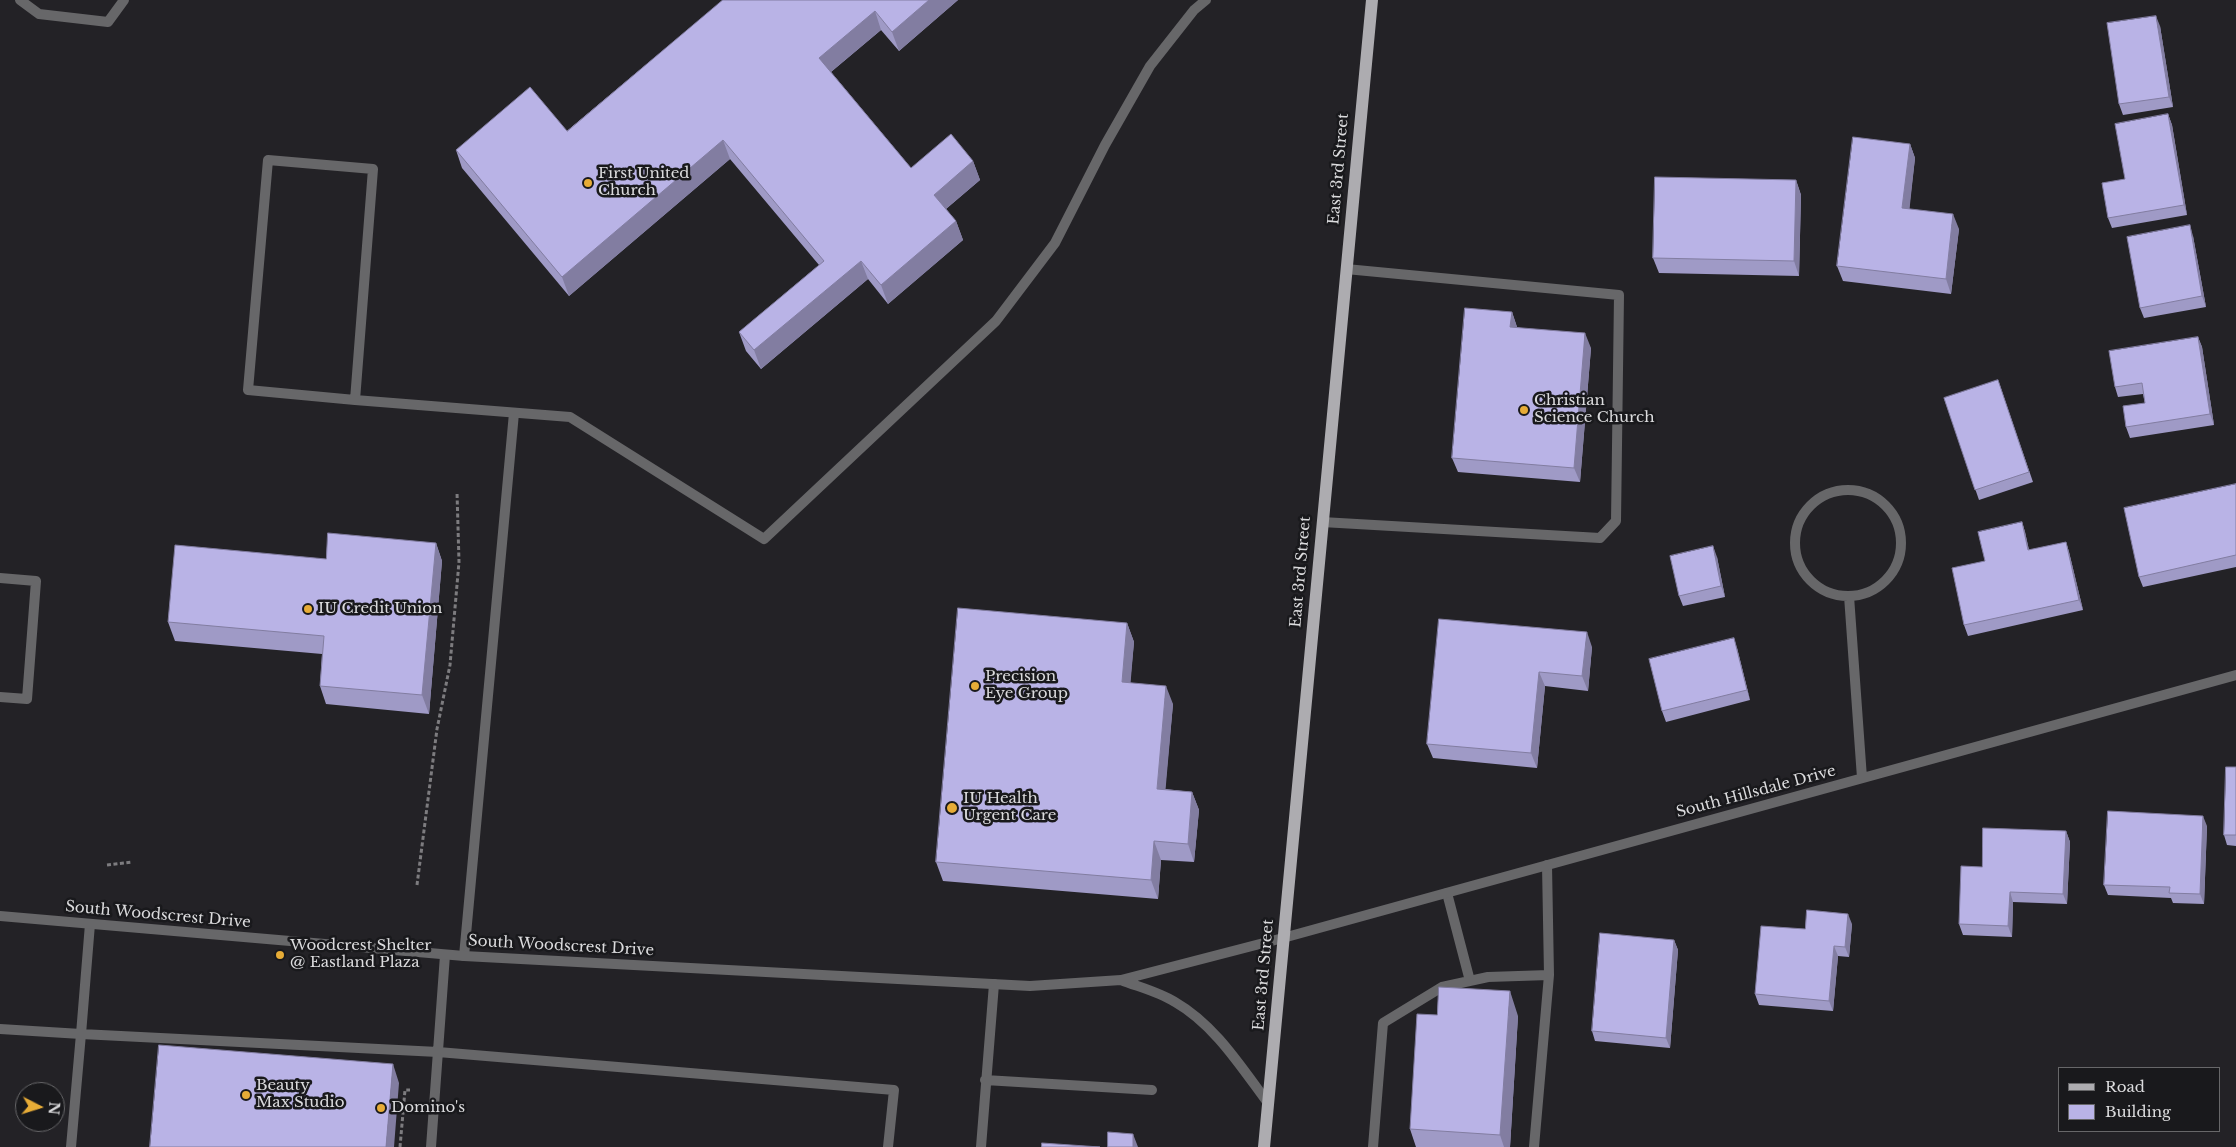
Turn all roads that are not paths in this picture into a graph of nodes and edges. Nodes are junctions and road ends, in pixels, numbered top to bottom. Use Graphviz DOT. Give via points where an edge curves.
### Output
graph roads {
  1 [pos="20,0"];
  2 [pos="124,0"];
  3 [pos="1206,0"];
  4 [pos="1372,0"];
  5 [pos="1346,269"];
  6 [pos="355,400"];
  7 [pos="514,413"];
  8 [pos="1322,522"];
  9 [pos="0,578"];
  10 [pos="1849,596"];
  11 [pos="2236,675"];
  12 [pos="0,697"];
  13 [pos="1862,778"];
  14 [pos="1547,865"];
  15 [pos="1447,893"];
  16 [pos="0,916"];
  17 [pos="90,924"];
  18 [pos="1284,938"];
  19 [pos="445,954"];
  20 [pos="464,956"];
  21 [pos="1549,974"];
  22 [pos="1121,980"];
  23 [pos="1470,981"];
  24 [pos="994,984"];
  25 [pos="0,1029"];
  26 [pos="81,1034"];
  27 [pos="438,1052"];
  28 [pos="985,1080"];
  29 [pos="1152,1090"];
  30 [pos="1268,1103"];
  31 [pos="71,1147"];
  32 [pos="431,1147"];
  33 [pos="888,1147"];
  34 [pos="980,1147"];
  35 [pos="1264,1147"];
  36 [pos="1373,1147"];
  37 [pos="1534,1147"];
  1 -- 2 [label="street" via="39,14 108,22"];
  3 -- 7 [label="street" via="1194,10 1150,66 1055,243 996,321 764,539 570,417"];
  4 -- 5 [label="main road, East 3rd Street"];
  5 -- 8 [label="main road, East 3rd Street"];
  5 -- 8 [label="street" via="1620,295 1616,521 1600,538"];
  6 -- 6 [label="street" via="372,169 268,160 248,390"];
  6 -- 7 [label="street"];
  7 -- 20 [label="street"];
  8 -- 18 [label="main road, East 3rd Street"];
  9 -- 12 [label="street" via="36,580 27,699"];
  10 -- 10 [label="street" via="1832,594 1805,575 1794,543 1797,526 1817,499 1832,492 1850,490 1868,493 1883,503 1894,517 1900,534 1900,552 1894,569 1882,583 1867,592"];
  10 -- 13 [label="street"];
  11 -- 13 [label="street, South Hillsdale Drive"];
  13 -- 14 [label="street, South Hillsdale Drive"];
  14 -- 15 [label="street, South Hillsdale Drive"];
  14 -- 21 [label="street"];
  15 -- 18 [label="street, South Hillsdale Drive"];
  15 -- 23 [label="street"];
  16 -- 17 [label="street, South Woodscrest Drive"];
  17 -- 19 [label="street, South Woodscrest Drive"];
  17 -- 26 [label="street"];
  18 -- 22 [label="street, South Woodscrest Drive"];
  18 -- 30 [label="main road, East 3rd Street"];
  19 -- 20 [label="street, South Woodscrest Drive"];
  19 -- 27 [label="street"];
  20 -- 24 [label="street, South Woodscrest Drive"];
  21 -- 23 [label="street"];
  21 -- 37 [label="street"];
  22 -- 24 [label="street, South Woodscrest Drive" via="1030,986"];
  22 -- 30 [label="street, South Woodscrest Drive" via="1174,1001 1198,1018 1220,1040"];
  23 -- 36 [label="street" via="1442,987 1383,1023"];
  24 -- 28 [label="street"];
  25 -- 26 [label="street"];
  26 -- 27 [label="street"];
  26 -- 31 [label="street"];
  27 -- 32 [label="street"];
  27 -- 33 [label="street" via="894,1090"];
  28 -- 29 [label="street"];
  28 -- 34 [label="street"];
  30 -- 35 [label="main road, East 3rd Street"];
}
